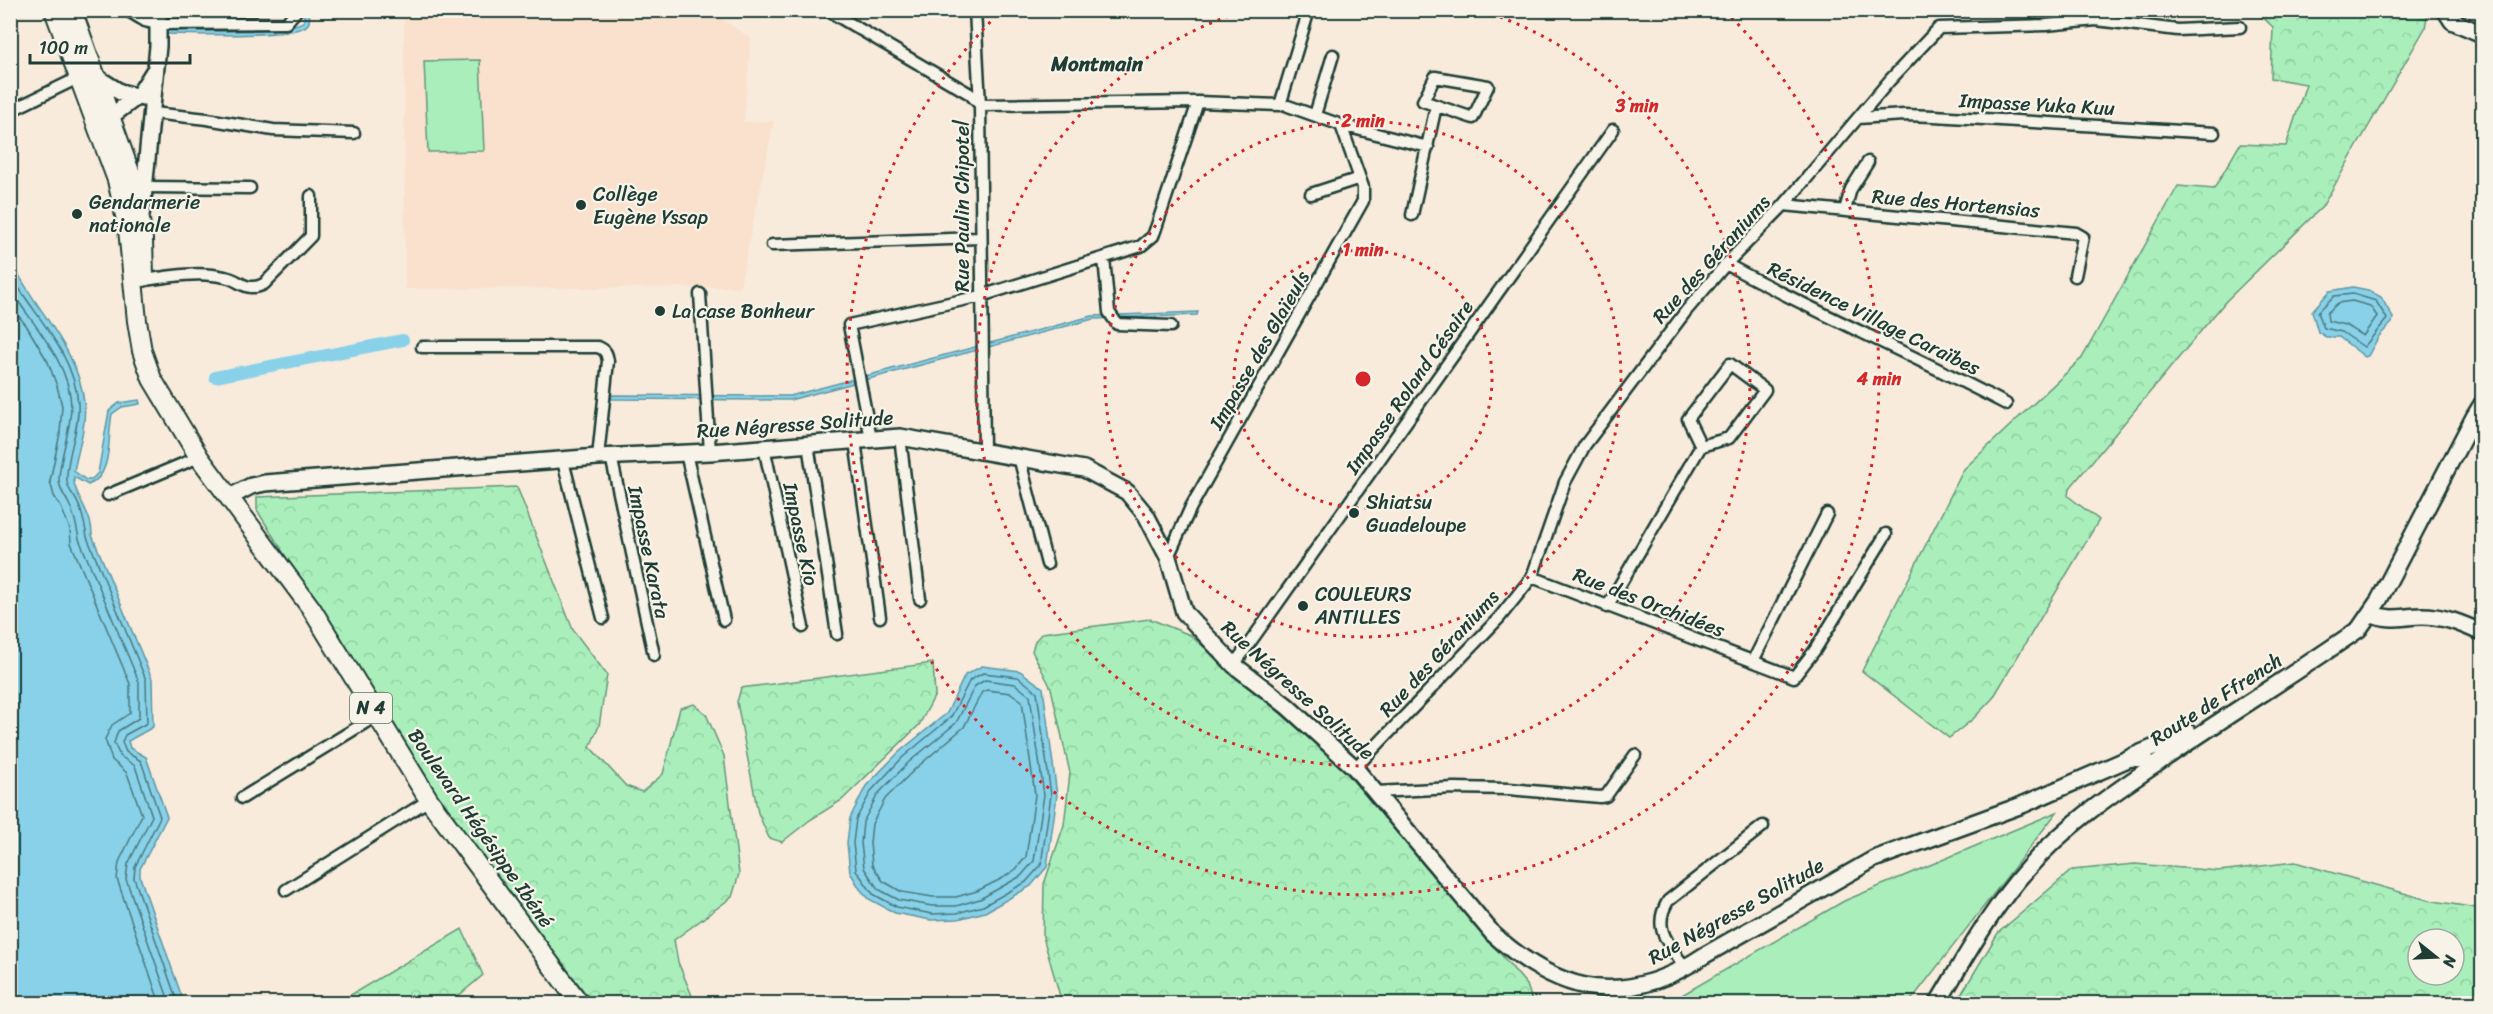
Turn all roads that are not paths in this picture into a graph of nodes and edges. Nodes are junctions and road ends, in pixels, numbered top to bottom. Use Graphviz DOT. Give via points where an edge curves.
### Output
graph roads {
  1 [pos="54,10"];
  2 [pos="72,10"];
  3 [pos="127,10"];
  4 [pos="297,10"];
  5 [pos="827,10"];
  6 [pos="975,10"];
  7 [pos="1309,10"];
  8 [pos="2445,10"];
  9 [pos="159,17"];
  10 [pos="2241,27"];
  11 [pos="2482,34"];
  12 [pos="1333,54"];
  13 [pos="156,68"];
  14 [pos="87,77"];
  15 [pos="138,96"];
  16 [pos="1198,102"];
  17 [pos="980,105"];
  18 [pos="1288,106"];
  19 [pos="1436,106"];
  20 [pos="153,108"];
  21 [pos="10,111"];
  22 [pos="1315,115"];
  23 [pos="1858,118"];
  24 [pos="104,122"];
  25 [pos="1341,125"];
  26 [pos="1613,130"];
  27 [pos="354,133"];
  28 [pos="2214,133"];
  29 [pos="1428,147"];
  30 [pos="150,148"];
  31 [pos="106,152"];
  32 [pos="127,160"];
  33 [pos="1868,162"];
  34 [pos="1360,178"];
  35 [pos="145,187"];
  36 [pos="250,188"];
  37 [pos="1311,194"];
  38 [pos="311,196"];
  39 [pos="1784,205"];
  40 [pos="1845,210"];
  41 [pos="1412,215"];
  42 [pos="141,220"];
  43 [pos="980,238"];
  44 [pos="772,245"];
  45 [pos="1104,258"];
  46 [pos="1726,264"];
  47 [pos="2075,276"];
  48 [pos="145,280"];
  49 [pos="700,294"];
  50 [pos="981,296"];
  51 [pos="1171,326"];
  52 [pos="422,347"];
  53 [pos="2006,404"];
  54 [pos="2482,404"];
  55 [pos="170,407"];
  56 [pos="900,437"];
  57 [pos="871,439"];
  58 [pos="855,441"];
  59 [pos="808,444"];
  60 [pos="1701,446"];
  61 [pos="764,447"];
  62 [pos="984,451"];
  63 [pos="710,452"];
  64 [pos="686,453"];
  65 [pos="199,457"];
  66 [pos="604,457"];
  67 [pos="1019,457"];
  68 [pos="563,461"];
  69 [pos="108,495"];
  70 [pos="230,497"];
  71 [pos="1827,514"];
  72 [pos="1886,534"];
  73 [pos="1168,557"];
  74 [pos="1047,564"];
  75 [pos="1532,577"];
  76 [pos="920,599"];
  77 [pos="1607,607"];
  78 [pos="2371,613"];
  79 [pos="880,617"];
  80 [pos="603,618"];
  81 [pos="2398,619"];
  82 [pos="724,620"];
  83 [pos="803,627"];
  84 [pos="2359,629"];
  85 [pos="2482,633"];
  86 [pos="837,634"];
  87 [pos="654,655"];
  88 [pos="1753,661"];
  89 [pos="1234,665"];
  90 [pos="376,716"];
  91 [pos="2217,722"];
  92 [pos="1635,755"];
  93 [pos="2130,758"];
  94 [pos="2151,767"];
  95 [pos="1356,768"];
  96 [pos="2104,769"];
  97 [pos="2134,779"];
  98 [pos="1376,792"];
  99 [pos="242,798"];
  100 [pos="429,800"];
  101 [pos="1764,826"];
  102 [pos="286,890"];
  103 [pos="1685,968"];
  104 [pos="580,1004"];
  105 [pos="1937,1004"];
  1 -- 14 [label="main road, Boulevard Hégésippe Ibéné / N 4"];
  2 -- 14 [label="main road, Boulevard Hégésippe Ibéné / N 4"];
  3 -- 9 [label="street" via="145,21"];
  4 -- 9 [label="street" via="286,23"];
  5 -- 17 [label="street, Rue Paulin Chipotel" via="970,94"];
  6 -- 17 [label="street"];
  7 -- 16 [label="street" via="1280,105"];
  8 -- 11 [label="street" via="2452,21"];
  9 -- 13 [label="street"];
  10 -- 23 [label="street, Rue des Géraniums" via="2178,30 2096,20 1939,28"];
  12 -- 22 [label="street"];
  13 -- 15 [label="street"];
  13 -- 20 [label="street"];
  14 -- 15 [label="street"];
  14 -- 21 [label="street"];
  14 -- 24 [label="main road, Boulevard Hégésippe Ibéné / N 4"];
  15 -- 20 [label="street"];
  15 -- 24 [label="street"];
  16 -- 17 [label="street"];
  16 -- 45 [label="street" via="1153,236 1140,246"];
  17 -- 43 [label="street, Rue Paulin Chipotel"];
  18 -- 22 [label="street"];
  19 -- 19 [label="street" via="1422,100 1435,77 1488,86 1473,118"];
  19 -- 29 [label="street"];
  20 -- 27 [label="street" via="273,130"];
  20 -- 30 [label="street"];
  22 -- 25 [label="street"];
  23 -- 28 [label="street, Impasse Yuka Kuu" via="1934,116"];
  23 -- 39 [label="street, Rue des Géraniums"];
  24 -- 31 [label="main road, Boulevard Hégésippe Ibéné / N 4"];
  24 -- 32 [label="main road, Boulevard Hégésippe Ibéné / N 4"];
  25 -- 29 [label="street"];
  25 -- 34 [label="street, Impasse des Glaïeuls"];
  26 -- 89 [label="street, Impasse Roland Césaire"];
  29 -- 41 [label="street"];
  30 -- 32 [label="street"];
  30 -- 35 [label="street"];
  31 -- 32 [label="street"];
  31 -- 55 [label="main road, Boulevard Hégésippe Ibéné / N 4" via="128,229 142,351 152,379"];
  32 -- 42 [label="main road, Boulevard Hégésippe Ibéné / N 4"];
  33 -- 40 [label="street" via="1851,189"];
  34 -- 37 [label="street"];
  34 -- 73 [label="street, Impasse des Glaïeuls" via="1363,201 1191,507"];
  35 -- 36 [label="street"];
  35 -- 42 [label="street"];
  38 -- 48 [label="street" via="310,236 264,284 249,287 216,276"];
  39 -- 40 [label="street, Rue des Hortensias"];
  39 -- 46 [label="street, Rue des Géraniums"];
  40 -- 47 [label="street, Rue des Hortensias" via="2076,232 2083,237"];
  42 -- 48 [label="main road, Boulevard Hégésippe Ibéné / N 4"];
  43 -- 44 [label="street"];
  43 -- 50 [label="street, Rue Paulin Chipotel"];
  45 -- 50 [label="street"];
  45 -- 51 [label="street" via="1109,312 1117,324"];
  46 -- 53 [label="street, Résidence Village Caraïbes"];
  46 -- 75 [label="street, Rue des Géraniums" via="1585,445 1566,482"];
  48 -- 55 [label="main road, Boulevard Hégésippe Ibéné / N 4" via="149,330"];
  49 -- 63 [label="street"];
  50 -- 57 [label="street" via="849,325"];
  50 -- 62 [label="street, Rue Paulin Chipotel"];
  52 -- 66 [label="street, Impasse Karata" via="603,349 608,361"];
  54 -- 78 [label="street, Route de Ffrench"];
  55 -- 65 [label="main road, Boulevard Hégésippe Ibéné / N 4"];
  56 -- 57 [label="street, Rue Négresse Solitude"];
  56 -- 62 [label="street, Rue Négresse Solitude"];
  56 -- 76 [label="street"];
  57 -- 58 [label="street, Rue Négresse Solitude"];
  58 -- 59 [label="street, Rue Négresse Solitude"];
  58 -- 79 [label="street"];
  59 -- 61 [label="street, Rue Négresse Solitude"];
  59 -- 86 [label="street"];
  60 -- 60 [label="street" via="1729,438 1765,390 1730,364 1688,419"];
  60 -- 77 [label="street"];
  61 -- 63 [label="street, Rue Négresse Solitude"];
  61 -- 83 [label="street, Impasse Kio"];
  62 -- 67 [label="street, Rue Négresse Solitude"];
  63 -- 64 [label="street, Rue Négresse Solitude"];
  64 -- 66 [label="street, Rue Négresse Solitude"];
  64 -- 82 [label="street"];
  65 -- 69 [label="street"];
  65 -- 70 [label="main road, Boulevard Hégésippe Ibéné / N 4"];
  66 -- 68 [label="street, Rue Négresse Solitude"];
  66 -- 87 [label="street, Impasse Karata"];
  67 -- 73 [label="street, Rue Négresse Solitude" via="1086,466 1127,492 1146,515"];
  67 -- 74 [label="street"];
  68 -- 70 [label="street, Rue Négresse Solitude" via="265,483"];
  68 -- 80 [label="street"];
  70 -- 90 [label="main road, Boulevard Hégésippe Ibéné / N 4" via="311,608"];
  71 -- 88 [label="street"];
  72 -- 88 [label="street, Rue des Orchidées" via="1815,651 1794,677"];
  73 -- 89 [label="street, Rue Négresse Solitude" via="1184,612"];
  75 -- 77 [label="street, Rue des Orchidées"];
  75 -- 95 [label="street, Rue des Géraniums" via="1499,618"];
  77 -- 88 [label="street, Rue des Orchidées"];
  78 -- 81 [label="street"];
  78 -- 84 [label="street, Route de Ffrench"];
  81 -- 84 [label="street"];
  81 -- 85 [label="street" via="2438,617"];
  84 -- 91 [label="street, Route de Ffrench"];
  89 -- 95 [label="street, Rue Négresse Solitude"];
  90 -- 99 [label="street"];
  90 -- 100 [label="main road, Boulevard Hégésippe Ibéné / N 4"];
  91 -- 93 [label="street, Rue Négresse Solitude"];
  91 -- 94 [label="street, Route de Ffrench"];
  92 -- 98 [label="street" via="1606,796 1600,797 1454,788"];
  93 -- 94 [label="street" via="2142,759"];
  93 -- 96 [label="street, Rue Négresse Solitude"];
  94 -- 97 [label="street, Route de Ffrench"];
  95 -- 98 [label="street, Rue Négresse Solitude"];
  96 -- 97 [label="street" via="2120,771"];
  96 -- 103 [label="street, Rue Négresse Solitude" via="2022,805 1874,859"];
  97 -- 105 [label="street, Route de Ffrench" via="2090,810 2027,868 1991,915"];
  98 -- 103 [label="street, Rue Négresse Solitude" via="1493,934 1553,976 1592,988 1627,989"];
  100 -- 102 [label="street"];
  100 -- 104 [label="main road, Boulevard Hégésippe Ibéné / N 4"];
  101 -- 103 [label="street" via="1668,901 1660,913 1661,931"];
}
